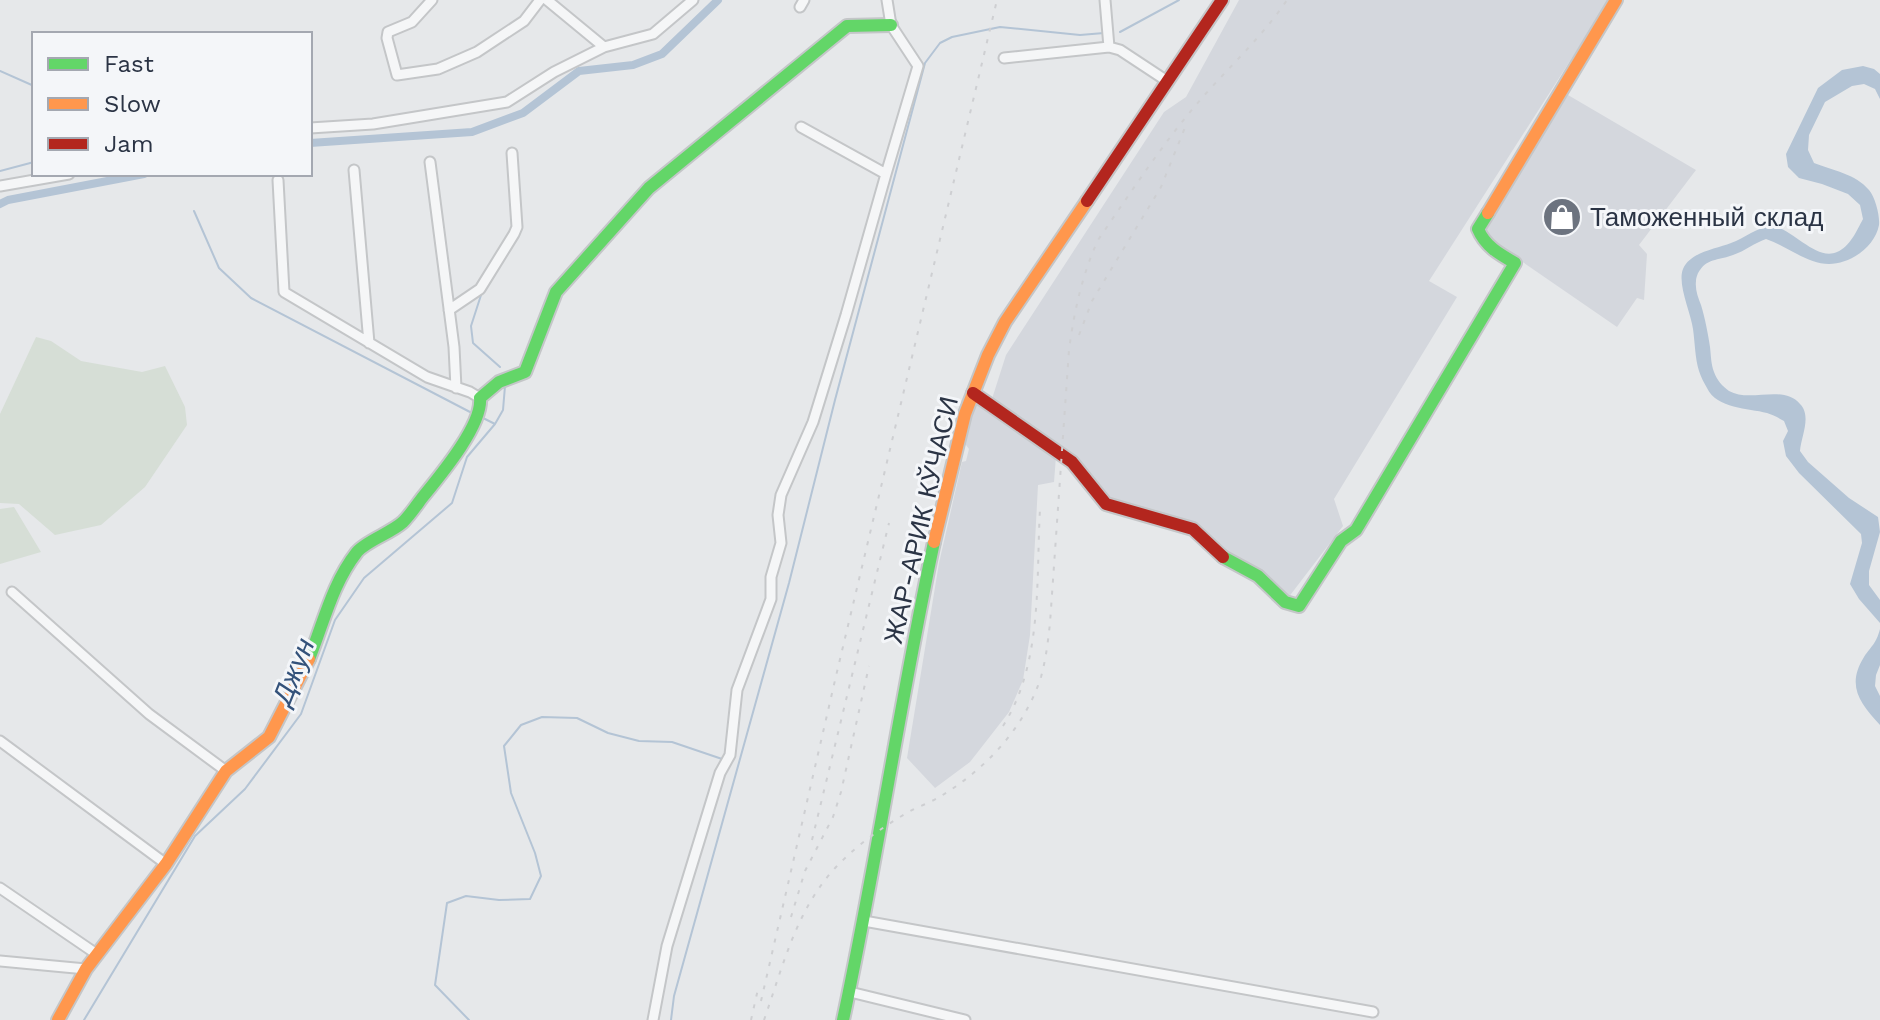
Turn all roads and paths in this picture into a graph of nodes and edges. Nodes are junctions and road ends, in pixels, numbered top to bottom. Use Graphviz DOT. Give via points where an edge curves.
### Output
graph roads {
  1 [pos="432,0"];
  2 [pos="540,0"];
  3 [pos="547,0"];
  4 [pos="887,0"];
  5 [pos="1105,0"];
  6 [pos="1222,0"];
  7 [pos="1616,0"];
  8 [pos="688,2"];
  9 [pos="891,25"];
  10 [pos="604,47"];
  11 [pos="1109,47"];
  12 [pos="1004,58"];
  13 [pos="1167,81"];
  14 [pos="801,127"];
  15 [pos="312,128"];
  16 [pos="512,153"];
  17 [pos="430,162"];
  18 [pos="354,170"];
  19 [pos="886,174"];
  20 [pos="58,176"];
  21 [pos="278,180"];
  22 [pos="0,186"];
  23 [pos="449,310"];
  24 [pos="369,343"];
  25 [pos="456,388"];
  26 [pos="973,393"];
  27 [pos="480,398"];
  28 [pos="12,592"];
  29 [pos="0,741"];
  30 [pos="226,771"];
  31 [pos="166,864"];
  32 [pos="0,888"];
  33 [pos="864,921"];
  34 [pos="98,955"];
  35 [pos="0,961"];
  36 [pos="86,969"];
  37 [pos="850,992"];
  38 [pos="1373,1012"];
  39 [pos="58,1020"];
  40 [pos="653,1020"];
  41 [pos="843,1020"];
  42 [pos="965,1020"];
  1 -- 2 [label="street" via="412,22 388,32 397,75 438,69 477,52 524,21"];
  3 -- 10 [label="street"];
  4 -- 9 [label="street"];
  5 -- 11 [label="street"];
  6 -- 13 [label="street, ЖАР-АРИК КЎЧАСИ"];
  7 -- 26 [label="street" via="1478,229 1493,251 1515,263 1356,530 1341,541 1299,606 1285,602 1258,576 1220,555 1193,529 1106,504 1072,462"];
  8 -- 10 [label="street" via="653,34"];
  9 -- 19 [label="street" via="918,66"];
  9 -- 27 [label="street" via="847,26 649,188 556,292 525,372 499,382"];
  10 -- 15 [label="street" via="507,102 373,124"];
  11 -- 12 [label="street"];
  11 -- 13 [label="street"];
  13 -- 26 [label="street, ЖАР-АРИК КЎЧАСИ" via="995,338"];
  14 -- 19 [label="street"];
  16 -- 23 [label="street" via="517,227 480,289"];
  17 -- 23 [label="street"];
  18 -- 24 [label="street"];
  19 -- 40 [label="street" via="813,422 781,495 781,543 771,599 737,690 727,761 667,946"];
  20 -- 22 [label="street"];
  21 -- 24 [label="street" via="284,292"];
  23 -- 25 [label="street"];
  24 -- 25 [label="street"];
  25 -- 27 [label="street"];
  26 -- 33 [label="street, ЖАР-АРИК КЎЧАСИ" via="920,607"];
  27 -- 30 [label="street" via="476,418 447,468 404,521 360,548 342,573 309,658 269,737"];
  28 -- 30 [label="street" via="149,714"];
  29 -- 31 [label="street"];
  30 -- 31 [label="street"];
  31 -- 34 [label="street"];
  32 -- 34 [label="street"];
  33 -- 37 [label="street, ЖАР-АРИК КЎЧАСИ"];
  33 -- 38 [label="street"];
  34 -- 36 [label="street"];
  35 -- 36 [label="street"];
  36 -- 39 [label="street"];
  37 -- 41 [label="street, ЖАР-АРИК КЎЧАСИ"];
  37 -- 42 [label="street"];
}
